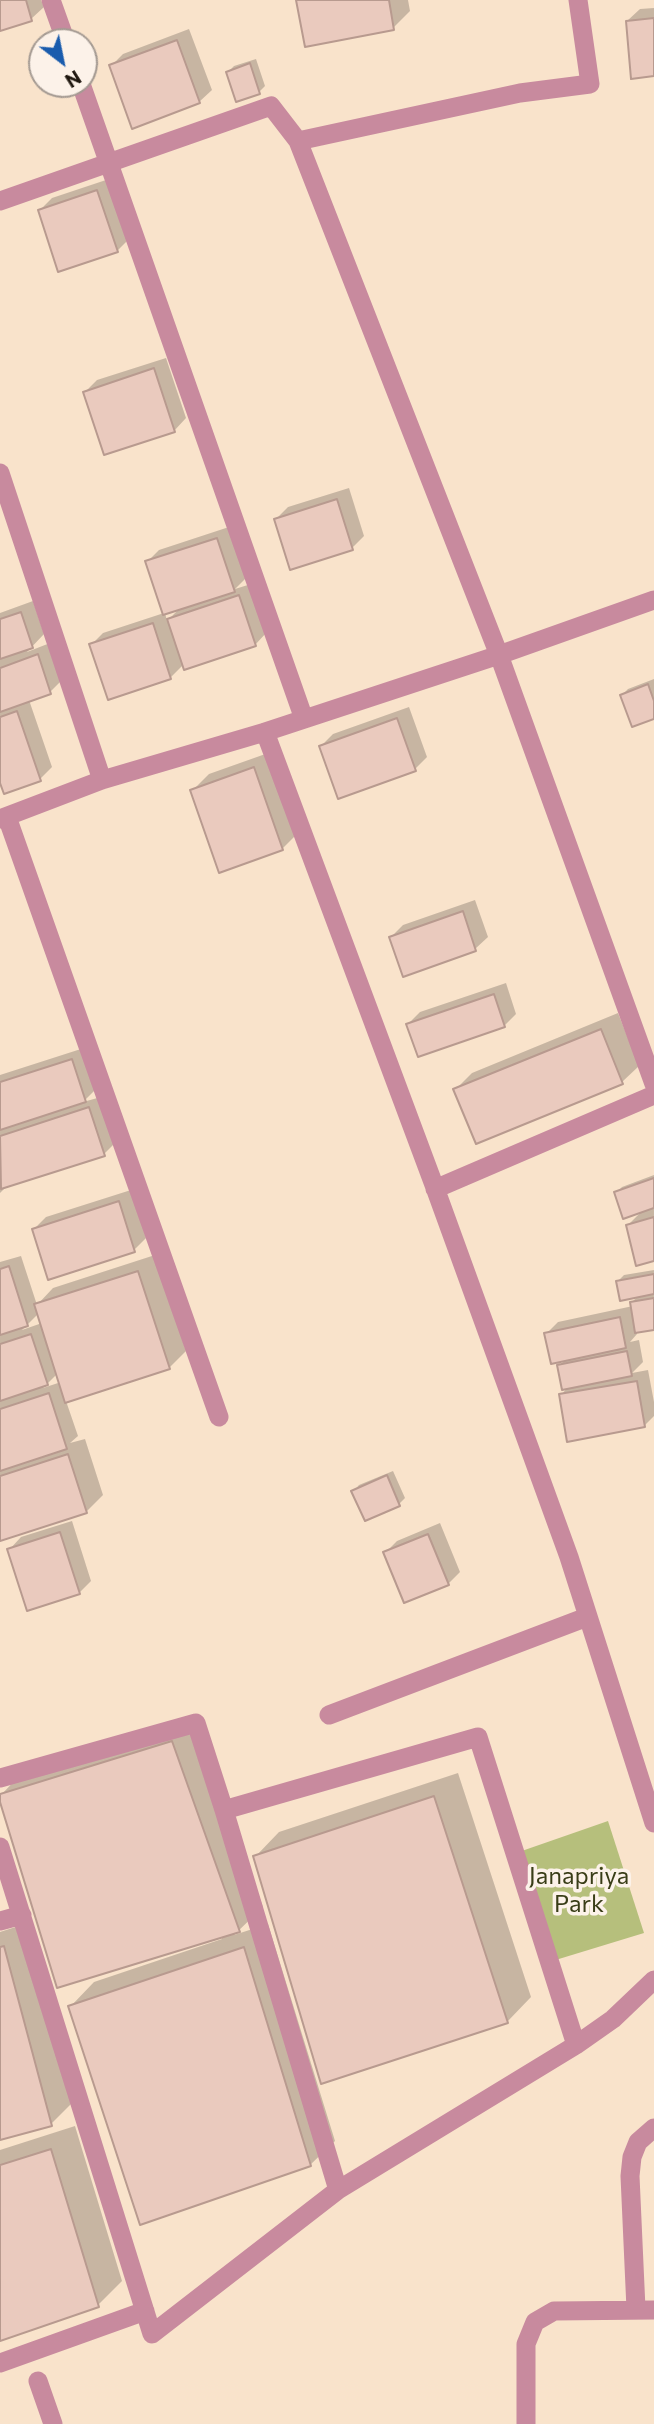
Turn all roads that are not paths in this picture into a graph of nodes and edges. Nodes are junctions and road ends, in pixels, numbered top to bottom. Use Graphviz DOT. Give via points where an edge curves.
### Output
graph roads {
  1 [pos="51,0"];
  2 [pos="578,0"];
  3 [pos="61,28"];
  4 [pos="86,98"];
  5 [pos="298,141"];
  6 [pos="109,162"];
  7 [pos="0,201"];
  8 [pos="0,474"];
  9 [pos="654,600"];
  10 [pos="499,655"];
  11 [pos="304,719"];
  12 [pos="265,732"];
  13 [pos="102,780"];
  14 [pos="4,818"];
  15 [pos="654,1084"];
  16 [pos="654,1095"];
  17 [pos="435,1189"];
  18 [pos="219,1417"];
  19 [pos="587,1617"];
  20 [pos="329,1715"];
  21 [pos="0,1778"];
  22 [pos="223,1810"];
  23 [pos="654,1823"];
  24 [pos="0,1847"];
  25 [pos="22,1915"];
  26 [pos="0,1921"];
  27 [pos="654,1980"];
  28 [pos="576,2045"];
  29 [pos="654,2129"];
  30 [pos="338,2190"];
  31 [pos="645,2309"];
  32 [pos="145,2311"];
  33 [pos="0,2363"];
  34 [pos="38,2381"];
  35 [pos="53,2424"];
  36 [pos="526,2424"];
  1 -- 3 [label="street"];
  2 -- 5 [label="street" via="590,84 520,93"];
  4 -- 6 [label="street"];
  5 -- 6 [label="street" via="271,106"];
  5 -- 10 [label="street"];
  6 -- 7 [label="street"];
  6 -- 11 [label="street"];
  8 -- 13 [label="street"];
  9 -- 10 [label="street"];
  10 -- 11 [label="street"];
  10 -- 15 [label="street"];
  11 -- 12 [label="street"];
  12 -- 13 [label="street"];
  12 -- 17 [label="street"];
  13 -- 14 [label="street"];
  14 -- 18 [label="street"];
  16 -- 17 [label="street"];
  17 -- 19 [label="street"];
  19 -- 20 [label="street"];
  19 -- 23 [label="street"];
  21 -- 22 [label="street" via="195,1723"];
  22 -- 28 [label="street" via="478,1737"];
  22 -- 30 [label="street"];
  24 -- 25 [label="street"];
  25 -- 26 [label="street"];
  25 -- 32 [label="street"];
  27 -- 28 [label="street" via="613,2019"];
  28 -- 30 [label="street"];
  29 -- 31 [label="street" via="638,2142 631,2176"];
  30 -- 32 [label="street" via="152,2334"];
  31 -- 36 [label="street" via="554,2311 535,2322 526,2344"];
  32 -- 33 [label="street"];
  34 -- 35 [label="street"];
}
